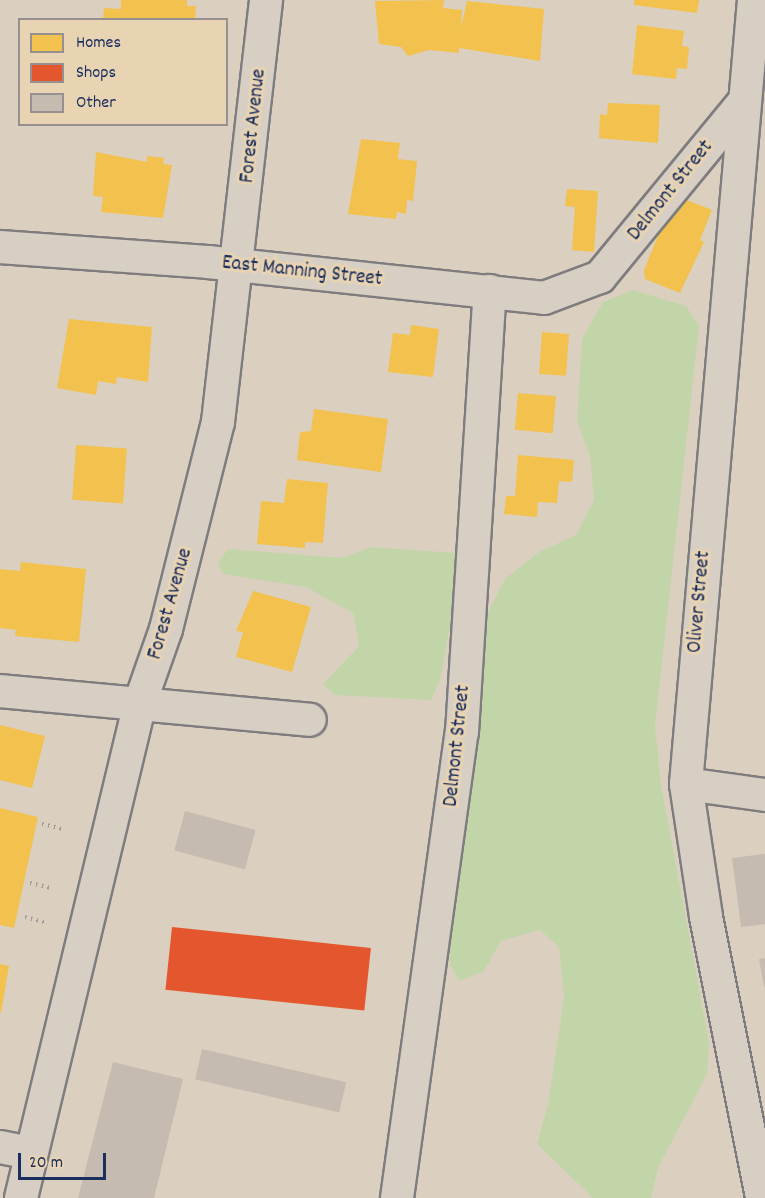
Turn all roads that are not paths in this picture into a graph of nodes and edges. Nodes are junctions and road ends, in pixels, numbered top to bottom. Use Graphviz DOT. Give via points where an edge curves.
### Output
graph roads {
  1 [pos="267,0"];
  2 [pos="754,0"];
  3 [pos="742,104"];
  4 [pos="0,247"];
  5 [pos="239,266"];
  6 [pos="600,277"];
  7 [pos="490,291"];
  8 [pos="0,691"];
  9 [pos="140,703"];
  10 [pos="310,720"];
  11 [pos="686,784"];
  12 [pos="765,795"];
  13 [pos="0,1147"];
  14 [pos="31,1153"];
  15 [pos="21,1198"];
  16 [pos="397,1198"];
  17 [pos="762,1198"];
  1 -- 5 [label="street, Forest Avenue"];
  2 -- 3 [label="street, Oliver Street"];
  3 -- 6 [label="street, Delmont Street"];
  3 -- 11 [label="street, Oliver Street"];
  4 -- 5 [label="street, East Manning Street"];
  5 -- 7 [label="street, East Manning Street"];
  5 -- 9 [label="street, Forest Avenue" via="218,422 166,629"];
  6 -- 7 [label="street, East Manning Street" via="544,298"];
  7 -- 16 [label="street, Delmont Street" via="462,732"];
  8 -- 9 [label="street"];
  9 -- 10 [label="street"];
  9 -- 14 [label="street, Forest Avenue"];
  11 -- 12 [label="street"];
  11 -- 17 [label="street, Oliver Street" via="706,917"];
  13 -- 14 [label="street"];
  14 -- 15 [label="street, Forest Avenue"];
}
